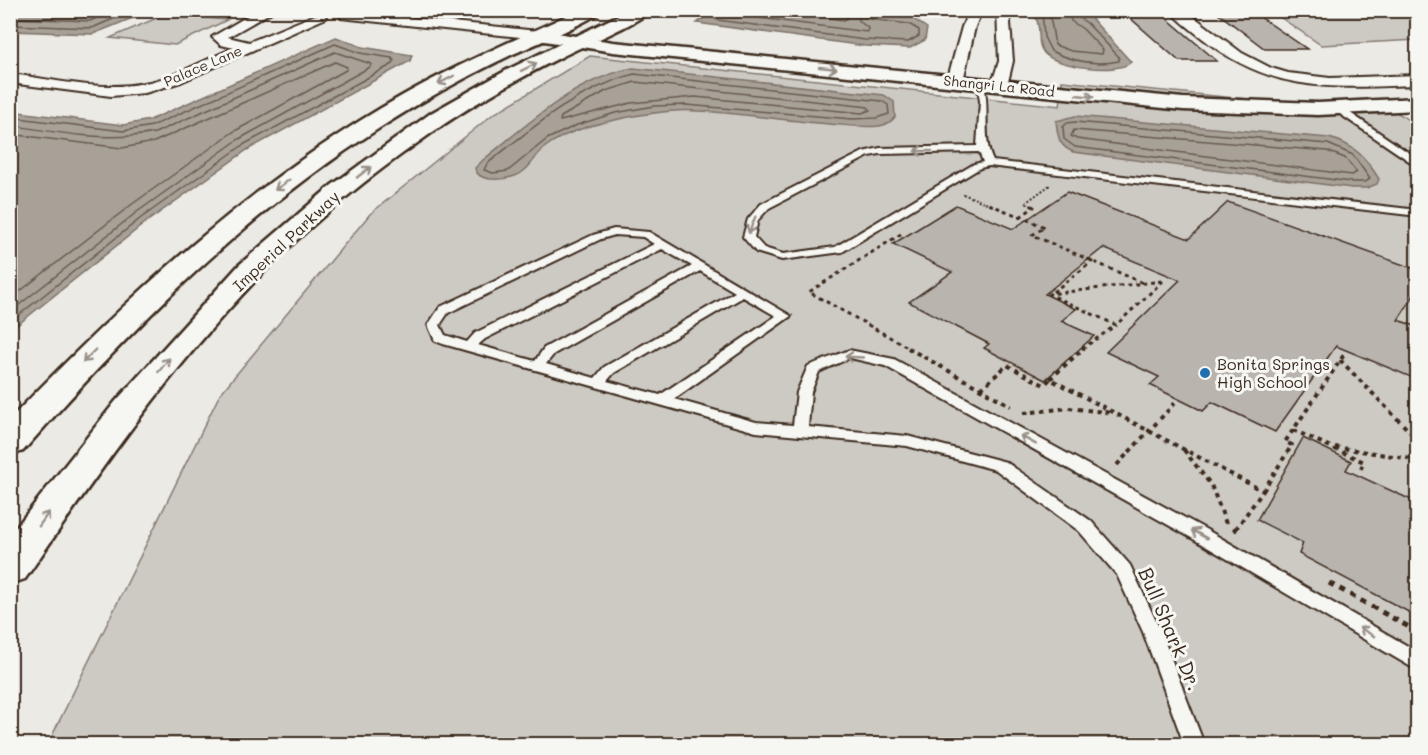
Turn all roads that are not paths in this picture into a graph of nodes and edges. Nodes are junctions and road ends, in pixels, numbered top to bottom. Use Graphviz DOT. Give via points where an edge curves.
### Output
graph roads {
  1 [pos="269,10"];
  2 [pos="304,10"];
  3 [pos="395,10"];
  4 [pos="404,10"];
  5 [pos="644,10"];
  6 [pos="976,10"];
  7 [pos="1003,10"];
  8 [pos="1176,10"];
  9 [pos="353,13"];
  10 [pos="320,18"];
  11 [pos="382,18"];
  12 [pos="575,29"];
  13 [pos="968,29"];
  14 [pos="1006,32"];
  15 [pos="250,46"];
  16 [pos="958,74"];
  17 [pos="10,78"];
  18 [pos="994,80"];
  19 [pos="1418,80"];
  20 [pos="1418,103"];
  21 [pos="1337,108"];
  22 [pos="982,149"];
  23 [pos="989,163"];
  24 [pos="1418,164"];
  25 [pos="1418,213"];
  26 [pos="663,244"];
  27 [pos="700,266"];
  28 [pos="743,292"];
  29 [pos="469,347"];
  30 [pos="538,366"];
  31 [pos="599,382"];
  32 [pos="663,400"];
  33 [pos="800,430"];
  34 [pos="10,442"];
  35 [pos="10,567"];
  36 [pos="1418,662"];
  37 [pos="1194,744"];
  1 -- 15 [label="street" via="219,38"];
  2 -- 10 [label="street" via="307,15"];
  3 -- 11 [label="lane"];
  4 -- 12 [label="street"];
  5 -- 12 [label="main road, Imperial Parkway"];
  6 -- 13 [label="street" via="968,21"];
  7 -- 14 [label="street"];
  8 -- 19 [label="street" via="1237,56 1272,72 1320,82"];
  9 -- 10 [label="street, Palace Lane"];
  9 -- 11 [label="street, Palace Lane"];
  10 -- 15 [label="street, Palace Lane"];
  11 -- 12 [label="street, Palace Lane"];
  12 -- 16 [label="main road, Shangri La Road" via="613,46"];
  12 -- 34 [label="main road, Imperial Parkway, one-way" via="406,102 262,199 92,353"];
  35 -- 12 [label="main road, Imperial Parkway, one-way" via="84,463 171,357 248,272 328,200 432,123"];
  13 -- 14 [label="street"];
  13 -- 16 [label="street" via="970,46"];
  14 -- 18 [label="street"];
  15 -- 17 [label="street, Palace Lane" via="176,79 145,88 111,92"];
  16 -- 18 [label="main road, Shangri La Road"];
  16 -- 18 [label="main road, Shangri La Road"];
  18 -- 20 [label="main road, Shangri La Road"];
  18 -- 21 [label="main road, Shangri La Road, one-way" via="1183,104"];
  18 -- 22 [label="lane" via="984,100"];
  20 -- 21 [label="main road, Shangri La Road"];
  21 -- 24 [label="lane"];
  22 -- 23 [label="lane"];
  22 -- 23 [label="lane, one-way" via="866,154 765,206 753,219 748,237 760,250 782,257 838,250 977,166"];
  23 -- 25 [label="lane"];
  26 -- 27 [label="lane"];
  26 -- 29 [label="lane" via="480,336"];
  26 -- 29 [label="lane, Bull Shark Dr." via="645,234 614,232 597,237 444,310 434,325 440,338"];
  27 -- 28 [label="lane"];
  27 -- 30 [label="lane" via="549,351"];
  28 -- 31 [label="lane" via="609,370"];
  28 -- 32 [label="lane" via="784,316"];
  29 -- 30 [label="lane, Bull Shark Dr."];
  30 -- 31 [label="lane, Bull Shark Dr."];
  31 -- 32 [label="lane, Bull Shark Dr."];
  32 -- 33 [label="lane, Bull Shark Dr." via="756,427"];
  36 -- 33 [label="lane, one-way" via="1201,535 890,362 849,354 813,369 804,392"];
  33 -- 37 [label="lane, Bull Shark Dr." via="907,441 1000,466 1085,525 1124,570"];
}
